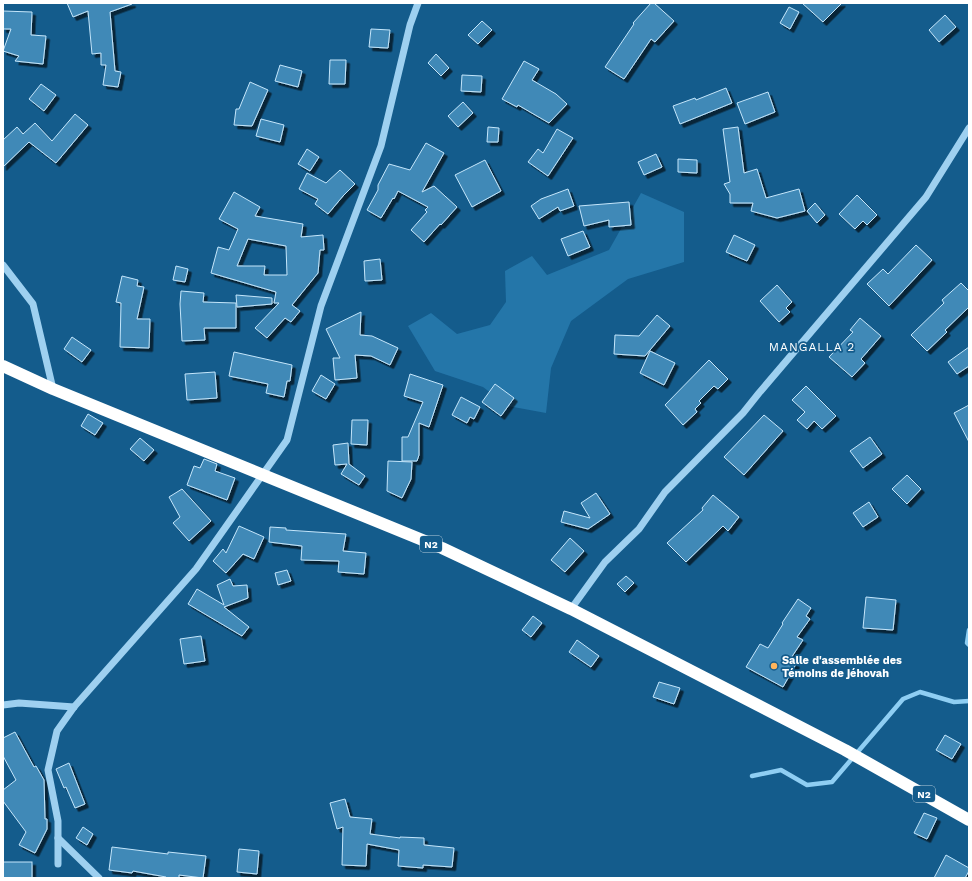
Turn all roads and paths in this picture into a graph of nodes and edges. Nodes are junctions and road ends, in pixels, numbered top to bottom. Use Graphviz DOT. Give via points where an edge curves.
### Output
graph roads {
  1 [pos="418,3"];
  2 [pos="969,128"];
  3 [pos="3,265"];
  4 [pos="3,366"];
  5 [pos="54,389"];
  6 [pos="262,475"];
  7 [pos="571,609"];
  8 [pos="3,705"];
  9 [pos="74,707"];
  10 [pos="969,820"];
  11 [pos="58,838"];
  12 [pos="58,864"];
  13 [pos="99,878"];
  1 -- 6 [label="street" via="410,25 381,146 321,306 287,440"];
  2 -- 7 [label="street" via="926,197 743,413 665,492 639,529 604,562"];
  3 -- 5 [label="street" via="33,304"];
  4 -- 5 [label="highway, N2"];
  5 -- 6 [label="highway, N2"];
  6 -- 7 [label="highway, N2" via="442,548"];
  6 -- 9 [label="street" via="196,569"];
  7 -- 10 [label="highway, N2" via="845,750"];
  8 -- 9 [label="street" via="19,703"];
  9 -- 11 [label="street" via="57,731 48,770 58,821"];
  11 -- 12 [label="street"];
  11 -- 13 [label="street"];
}
